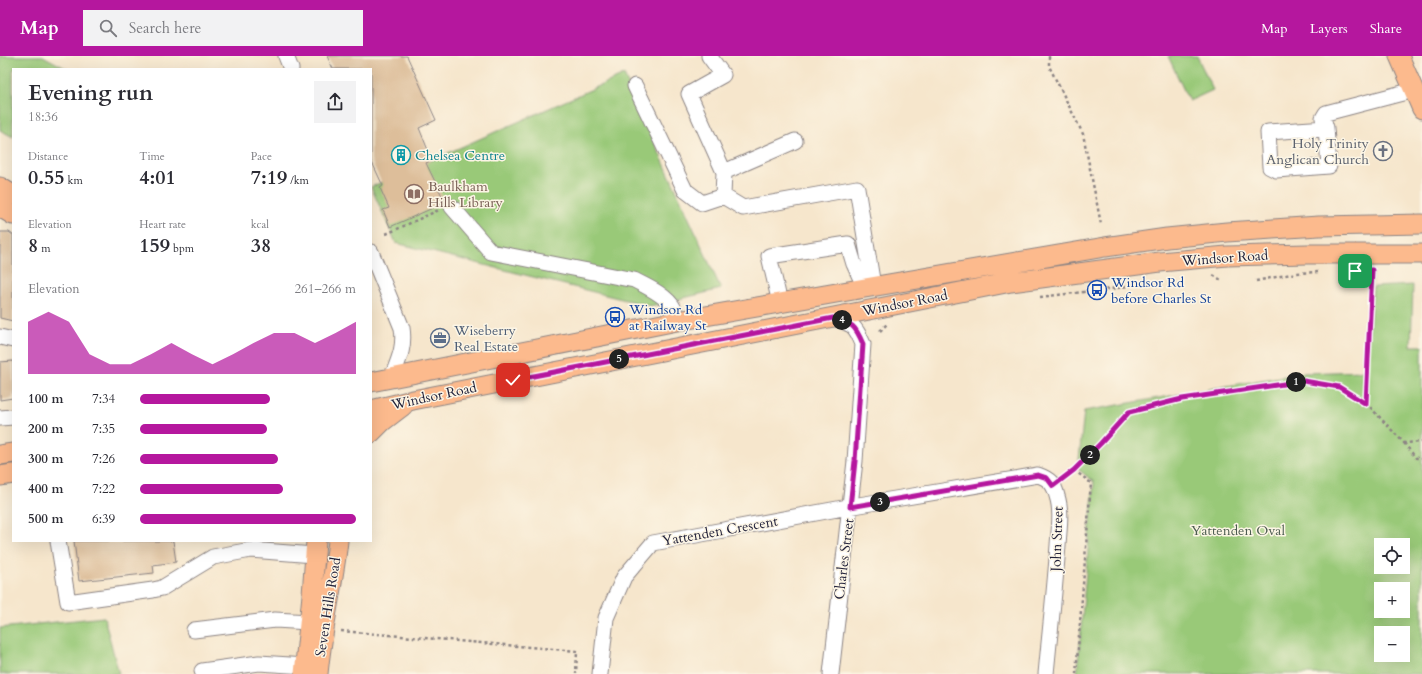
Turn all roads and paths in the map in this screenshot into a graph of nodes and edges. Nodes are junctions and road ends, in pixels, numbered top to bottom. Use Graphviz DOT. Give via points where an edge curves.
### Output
graph roads {
  1 [pos="286,56"];
  2 [pos="709,56"];
  3 [pos="1049,56"];
  4 [pos="1398,56"];
  5 [pos="291,68"];
  6 [pos="635,86"];
  7 [pos="1414,90"];
  8 [pos="1422,109"];
  9 [pos="1326,128"];
  10 [pos="795,141"];
  11 [pos="724,172"];
  12 [pos="0,187"];
  13 [pos="12,194"];
  14 [pos="723,196"];
  15 [pos="0,207"];
  16 [pos="452,207"];
  17 [pos="12,214"];
  18 [pos="1101,224"];
  19 [pos="1422,224"];
  20 [pos="386,234"];
  21 [pos="1422,254"];
  22 [pos="372,255"];
  23 [pos="1366,270"];
  24 [pos="1209,271"];
  25 [pos="1326,272"];
  26 [pos="1220,280"];
  27 [pos="1256,281"];
  28 [pos="1139,283"];
  29 [pos="869,287"];
  30 [pos="1037,297"];
  31 [pos="780,303"];
  32 [pos="833,318"];
  33 [pos="677,321"];
  34 [pos="889,322"];
  35 [pos="880,331"];
  36 [pos="0,337"];
  37 [pos="12,340"];
  38 [pos="372,370"];
  39 [pos="392,377"];
  40 [pos="372,382"];
  41 [pos="413,400"];
  42 [pos="1366,404"];
  43 [pos="372,410"];
  44 [pos="12,416"];
  45 [pos="0,418"];
  46 [pos="372,432"];
  47 [pos="1422,442"];
  48 [pos="1404,443"];
  49 [pos="12,453"];
  50 [pos="0,456"];
  51 [pos="1422,458"];
  52 [pos="12,459"];
  53 [pos="1074,470"];
  54 [pos="12,474"];
  55 [pos="0,476"];
  56 [pos="1053,486"];
  57 [pos="854,506"];
  58 [pos="58,542"];
  59 [pos="338,542"];
  60 [pos="315,548"];
  61 [pos="309,622"];
  62 [pos="194,630"];
  63 [pos="336,631"];
  64 [pos="202,671"];
  65 [pos="309,671"];
  66 [pos="576,674"];
  67 [pos="600,674"];
  68 [pos="831,674"];
  69 [pos="1046,674"];
  70 [pos="1076,674"];
  1 -- 5 [label="street"];
  2 -- 11 [label="street" via="723,75 689,94"];
  3 -- 18 [label="path" via="1049,66 1083,134"];
  4 -- 7 [label="main road"];
  6 -- 14 [label="street" via="685,190 702,203"];
  7 -- 8 [label="main road"];
  7 -- 9 [label="street" via="1326,113 1323,118"];
  9 -- 9 [label="street" via="1329,166 1276,170 1270,167 1268,132"];
  10 -- 11 [label="street"];
  11 -- 14 [label="street"];
  12 -- 13 [label="main road"];
  14 -- 29 [label="street" via="744,208 857,188"];
  15 -- 17 [label="main road"];
  16 -- 20 [label="path" via="448,206"];
  16 -- 33 [label="street" via="491,252 634,280 664,298 673,307"];
  19 -- 29 [label="main road, Windsor Road" via="1319,226 1166,238"];
  21 -- 32 [label="main road, Windsor Road" via="1256,255 1160,262 1011,282"];
  22 -- 39 [label="street" via="402,328 404,339"];
  23 -- 42 [label="path" via="1372,270"];
  24 -- 26 [label="path"];
  25 -- 27 [label="path" via="1296,273"];
  28 -- 30 [label="path" via="1118,288"];
  29 -- 31 [label="main road, Windsor Road"];
  29 -- 31 [label="street" via="854,264 848,244 769,256"];
  31 -- 33 [label="main road, Windsor Road"];
  32 -- 41 [label="main road, Windsor Road"];
  32 -- 57 [label="street, Charles Street" via="850,323 858,331 863,344"];
  33 -- 39 [label="main road, Windsor Road"];
  34 -- 35 [label="path"];
  36 -- 37 [label="street"];
  38 -- 39 [label="main road"];
  39 -- 40 [label="main road, Windsor Road"];
  41 -- 43 [label="main road, Windsor Road"];
  41 -- 46 [label="main road" via="386,418"];
  42 -- 48 [label="path"];
  42 -- 53 [label="path" via="1339,387 1304,381 1182,399 1129,412"];
  44 -- 45 [label="street"];
  47 -- 48 [label="path"];
  48 -- 51 [label="path" via="1416,458"];
  49 -- 50 [label="main road"];
  50 -- 52 [label="street"];
  53 -- 56 [label="path"];
  53 -- 70 [label="path" via="1091,483"];
  54 -- 55 [label="main road"];
  56 -- 57 [label="street, John Street" via="1047,478 1038,475"];
  56 -- 69 [label="street, John Street" via="1060,509"];
  57 -- 67 [label="street, Yattenden Crescent" via="653,543 624,577 606,618"];
  57 -- 68 [label="street, Charles Street"];
  58 -- 60 [label="street" via="68,602 162,588 213,557 251,550"];
  59 -- 65 [label="main road, Seven Hills Road" via="320,644"];
  60 -- 61 [label="main road, Seven Hills Road"];
  61 -- 62 [label="street" via="275,620"];
  61 -- 65 [label="main road, Seven Hills Road"];
  63 -- 66 [label="path" via="578,651"];
  64 -- 65 [label="street" via="259,662"];
}
